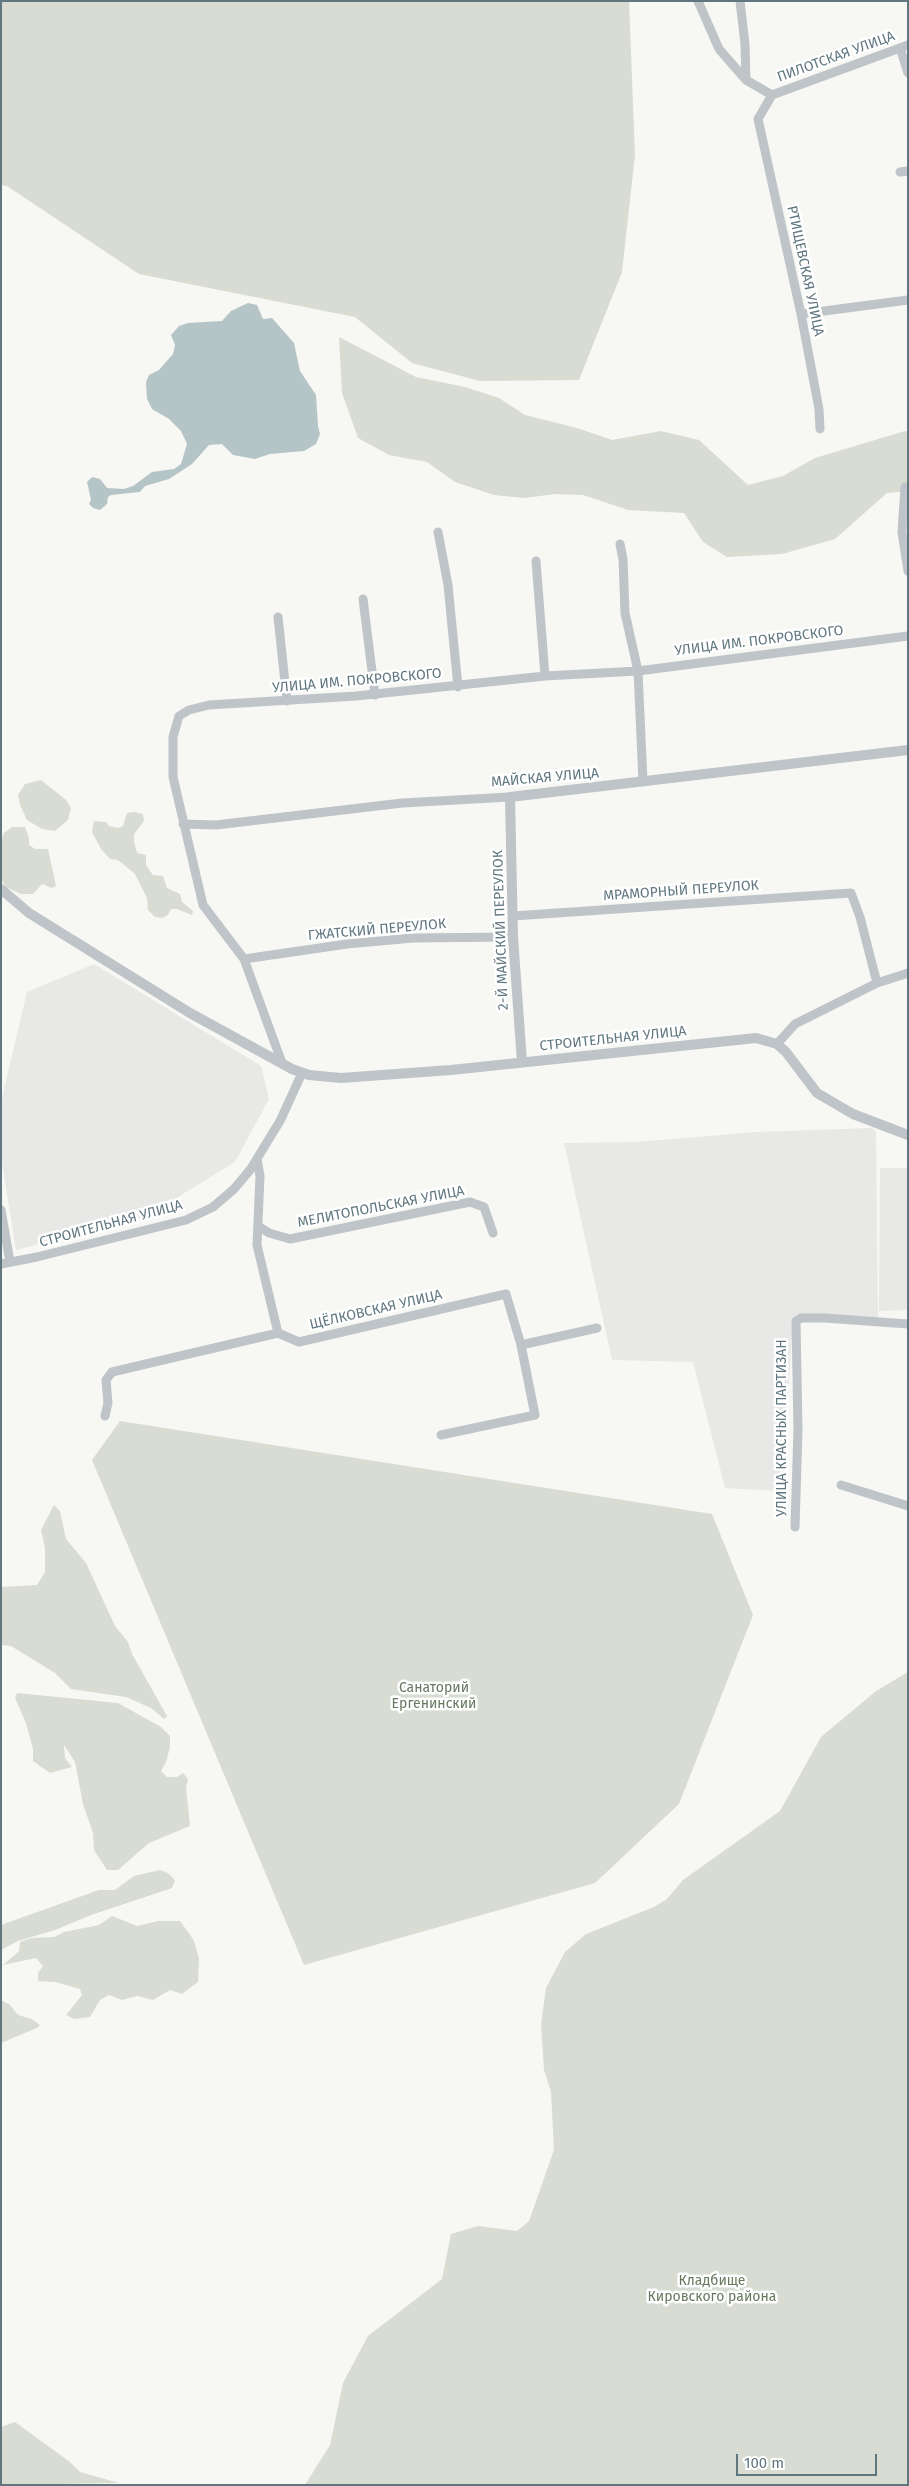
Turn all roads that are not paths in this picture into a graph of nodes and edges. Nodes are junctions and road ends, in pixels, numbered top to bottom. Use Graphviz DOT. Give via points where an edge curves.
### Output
graph roads {
  1 [pos="698,1"];
  2 [pos="740,1"];
  3 [pos="904,46"];
  4 [pos="908,73"];
  5 [pos="746,80"];
  6 [pos="772,96"];
  7 [pos="758,119"];
  8 [pos="908,300"];
  9 [pos="801,314"];
  10 [pos="820,429"];
  11 [pos="906,487"];
  12 [pos="438,532"];
  13 [pos="620,544"];
  14 [pos="536,561"];
  15 [pos="908,571"];
  16 [pos="363,598"];
  17 [pos="278,617"];
  18 [pos="908,636"];
  19 [pos="638,672"];
  20 [pos="545,676"];
  21 [pos="458,687"];
  22 [pos="375,694"];
  23 [pos="287,701"];
  24 [pos="908,750"];
  25 [pos="643,782"];
  26 [pos="510,797"];
  27 [pos="183,824"];
  28 [pos="1,889"];
  29 [pos="513,916"];
  30 [pos="513,937"];
  31 [pos="244,959"];
  32 [pos="908,973"];
  33 [pos="877,983"];
  34 [pos="777,1044"];
  35 [pos="522,1062"];
  36 [pos="282,1063"];
  37 [pos="302,1073"];
  38 [pos="908,1135"];
  39 [pos="257,1159"];
  40 [pos="1,1210"];
  41 [pos="258,1226"];
  42 [pos="493,1233"];
  43 [pos="6,1263"];
  44 [pos="908,1324"];
  45 [pos="597,1328"];
  46 [pos="278,1334"];
  47 [pos="521,1345"];
  48 [pos="105,1416"];
  49 [pos="441,1435"];
  50 [pos="841,1484"];
  51 [pos="908,1506"];
  52 [pos="795,1527"];
  1 -- 5 [label="street" via="719,48"];
  2 -- 5 [label="street"];
  3 -- 4 [label="street"];
  3 -- 6 [label="street, ПИЛОТСКАЯ УЛИЦА"];
  5 -- 6 [label="street"];
  6 -- 7 [label="street, ПИЛОТСКАЯ УЛИЦА"];
  7 -- 9 [label="street, РТИЩЕВСКАЯ УЛИЦА"];
  8 -- 9 [label="street"];
  9 -- 10 [label="street, РТИЩЕВСКАЯ УЛИЦА"];
  11 -- 15 [label="street" via="902,532"];
  12 -- 21 [label="street" via="448,586"];
  13 -- 19 [label="street" via="625,613"];
  14 -- 20 [label="street"];
  16 -- 22 [label="street"];
  17 -- 23 [label="street"];
  18 -- 19 [label="street, УЛИЦА ИМ. ПОКРОВСКОГО"];
  19 -- 20 [label="street, УЛИЦА ИМ. ПОКРОВСКОГО"];
  19 -- 25 [label="street"];
  20 -- 21 [label="street, УЛИЦА ИМ. ПОКРОВСКОГО"];
  21 -- 22 [label="street, УЛИЦА ИМ. ПОКРОВСКОГО"];
  22 -- 23 [label="street, УЛИЦА ИМ. ПОКРОВСКОГО"];
  23 -- 27 [label="street, УЛИЦА ИМ. ПОКРОВСКОГО" via="209,705 179,716 173,737 173,777"];
  24 -- 25 [label="street, МАЙСКАЯ УЛИЦА"];
  25 -- 26 [label="street, МАЙСКАЯ УЛИЦА"];
  26 -- 27 [label="street, МАЙСКАЯ УЛИЦА" via="402,803 216,825"];
  26 -- 29 [label="street, 2-Й МАЙСКИЙ ПЕРЕУЛОК"];
  27 -- 31 [label="street, УЛИЦА ИМ. ПОКРОВСКОГО" via="204,905"];
  28 -- 36 [label="street, СТРОИТЕЛЬНАЯ УЛИЦА" via="29,913 190,1013"];
  29 -- 30 [label="street, 2-Й МАЙСКИЙ ПЕРЕУЛОК"];
  29 -- 33 [label="street, МРАМОРНЫЙ ПЕРЕУЛОК" via="851,893"];
  30 -- 31 [label="street, ГЖАТСКИЙ ПЕРЕУЛОК" via="413,938"];
  30 -- 35 [label="street, 2-Й МАЙСКИЙ ПЕРЕУЛОК"];
  31 -- 36 [label="street, УЛИЦА ИМ. ПОКРОВСКОГО"];
  32 -- 33 [label="street"];
  33 -- 34 [label="street" via="795,1024"];
  34 -- 35 [label="street, СТРОИТЕЛЬНАЯ УЛИЦА" via="756,1038 730,1039"];
  34 -- 38 [label="street" via="816,1093 852,1114"];
  35 -- 37 [label="street, СТРОИТЕЛЬНАЯ УЛИЦА" via="341,1078"];
  36 -- 37 [label="street, СТРОИТЕЛЬНАЯ УЛИЦА"];
  37 -- 39 [label="street, СТРОИТЕЛЬНАЯ УЛИЦА" via="280,1121"];
  39 -- 41 [label="street" via="260,1176"];
  39 -- 43 [label="street, СТРОИТЕЛЬНАЯ УЛИЦА" via="234,1189 213,1206 186,1220"];
  40 -- 43 [label="street"];
  41 -- 42 [label="street, МЕЛИТОПОЛЬСКАЯ УЛИЦА" via="290,1239 470,1202 484,1207"];
  41 -- 46 [label="street" via="257,1245"];
  44 -- 52 [label="street, УЛИЦА КРАСНЫХ ПАРТИЗАН" via="825,1318 796,1321 798,1430"];
  45 -- 47 [label="street"];
  46 -- 47 [label="street, ЩЁЛКОВСКАЯ УЛИЦА" via="299,1342 506,1294"];
  46 -- 48 [label="street" via="112,1372 106,1380 108,1403"];
  47 -- 49 [label="street" via="535,1415"];
  50 -- 51 [label="street"];
}
